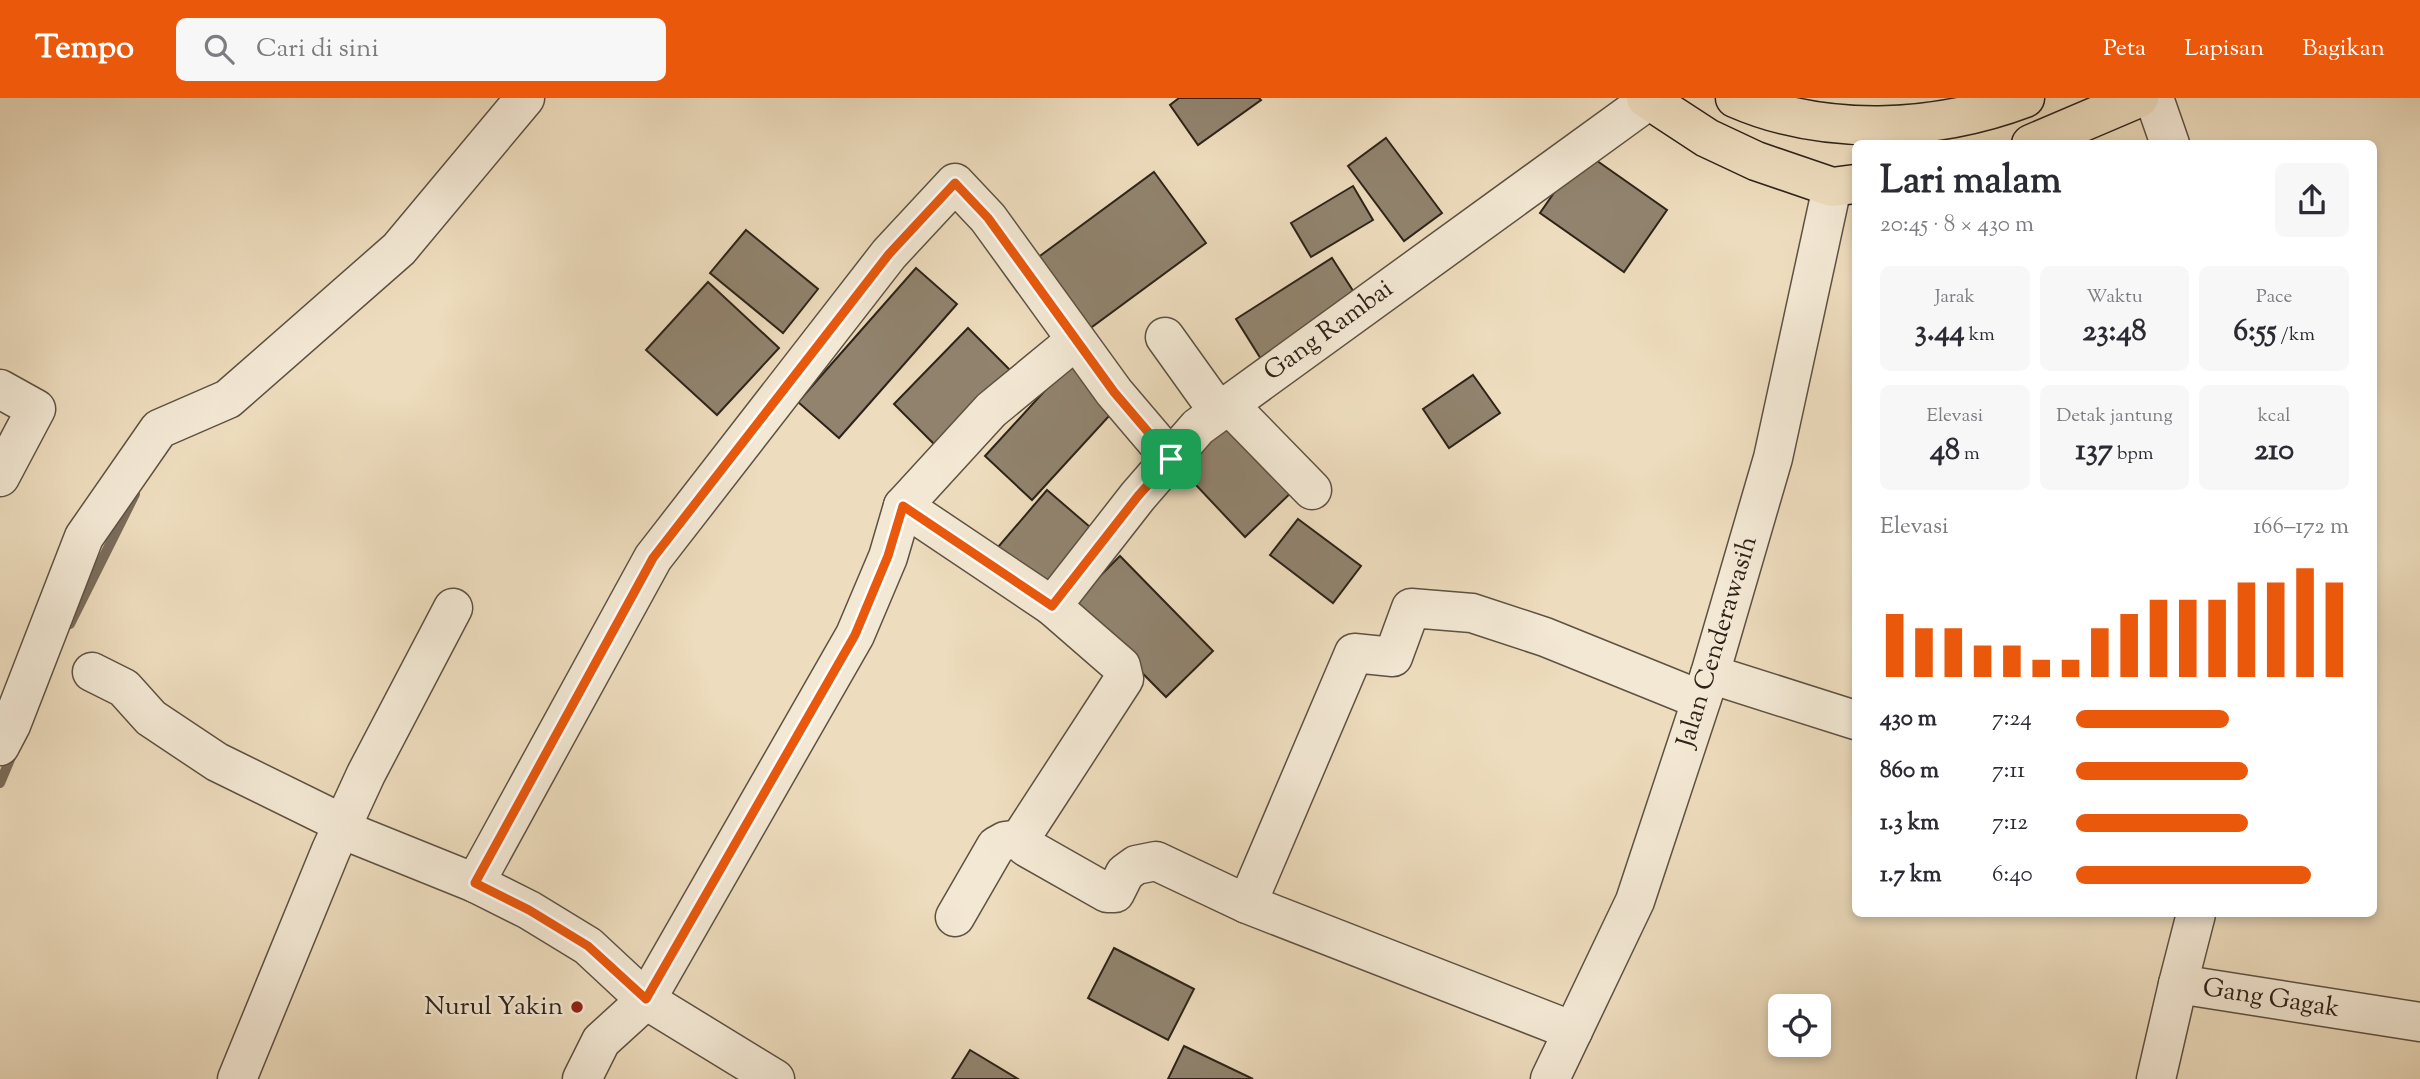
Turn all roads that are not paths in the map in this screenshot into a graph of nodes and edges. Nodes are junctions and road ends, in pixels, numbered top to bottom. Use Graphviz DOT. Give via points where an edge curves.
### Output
graph roads {
  1 [pos="525,98"];
  2 [pos="1734,98"];
  3 [pos="2025,98"];
  4 [pos="2139,98"];
  5 [pos="2154,98"];
  6 [pos="1647,99"];
  7 [pos="2040,140"];
  8 [pos="2169,140"];
  9 [pos="1844,186"];
  10 [pos="1165,338"];
  11 [pos="1076,340"];
  12 [pos="0,389"];
  13 [pos="1223,408"];
  14 [pos="1171,459"];
  15 [pos="0,477"];
  16 [pos="1312,490"];
  17 [pos="903,506"];
  18 [pos="1052,606"];
  19 [pos="453,608"];
  20 [pos="92,672"];
  21 [pos="1706,687"];
  22 [pos="1852,719"];
  23 [pos="0,746"];
  24 [pos="341,830"];
  25 [pos="1020,839"];
  26 [pos="475,883"];
  27 [pos="1247,904"];
  28 [pos="955,917"];
  29 [pos="2195,917"];
  30 [pos="2178,984"];
  31 [pos="646,999"];
  32 [pos="2420,1021"];
  33 [pos="1573,1031"];
  34 [pos="237,1079"];
  35 [pos="582,1079"];
  36 [pos="775,1079"];
  37 [pos="1550,1079"];
  38 [pos="2156,1079"];
  1 -- 23 [label="street" via="400,248 228,400 159,429 84,537"];
  2 -- 3 [label="main road" via="1803,120 1878,126 1953,119"];
  4 -- 7 [label="main road"];
  5 -- 8 [label="street"];
  6 -- 9 [label="main road" via="1707,138 1756,161"];
  6 -- 13 [label="street, Gang Rambai"];
  9 -- 21 [label="street, Jalan Cenderawasih" via="1773,458"];
  10 -- 13 [label="street"];
  11 -- 14 [label="street"];
  11 -- 17 [label="street" via="991,410"];
  11 -- 26 [label="street" via="988,218 955,183 889,254 653,558"];
  12 -- 15 [label="street" via="36,409"];
  13 -- 14 [label="street, Gang Rambai" via="1198,427"];
  13 -- 16 [label="street"];
  14 -- 18 [label="street, Gang Rambai"];
  17 -- 18 [label="street"];
  17 -- 31 [label="street" via="855,635"];
  18 -- 25 [label="street" via="1121,666 1124,679"];
  19 -- 24 [label="street"];
  20 -- 24 [label="street" via="124,688 151,718 217,762 331,818"];
  21 -- 22 [label="street"];
  21 -- 27 [label="street" via="1472,613 1411,608 1393,657 1354,653"];
  21 -- 33 [label="street, Jalan Cenderawasih" via="1635,901"];
  24 -- 26 [label="street"];
  24 -- 34 [label="street"];
  25 -- 27 [label="street" via="1026,847 1107,893 1115,893 1125,873 1136,864 1156,861"];
  25 -- 28 [label="street" via="996,846"];
  26 -- 31 [label="street" via="588,946"];
  27 -- 33 [label="street"];
  29 -- 30 [label="street"];
  30 -- 32 [label="street, Gang Gagak"];
  30 -- 38 [label="street, Gang Gagak"];
  31 -- 35 [label="street" via="601,1041"];
  31 -- 36 [label="street"];
  33 -- 37 [label="street, Jalan Cenderawasih"];
}
